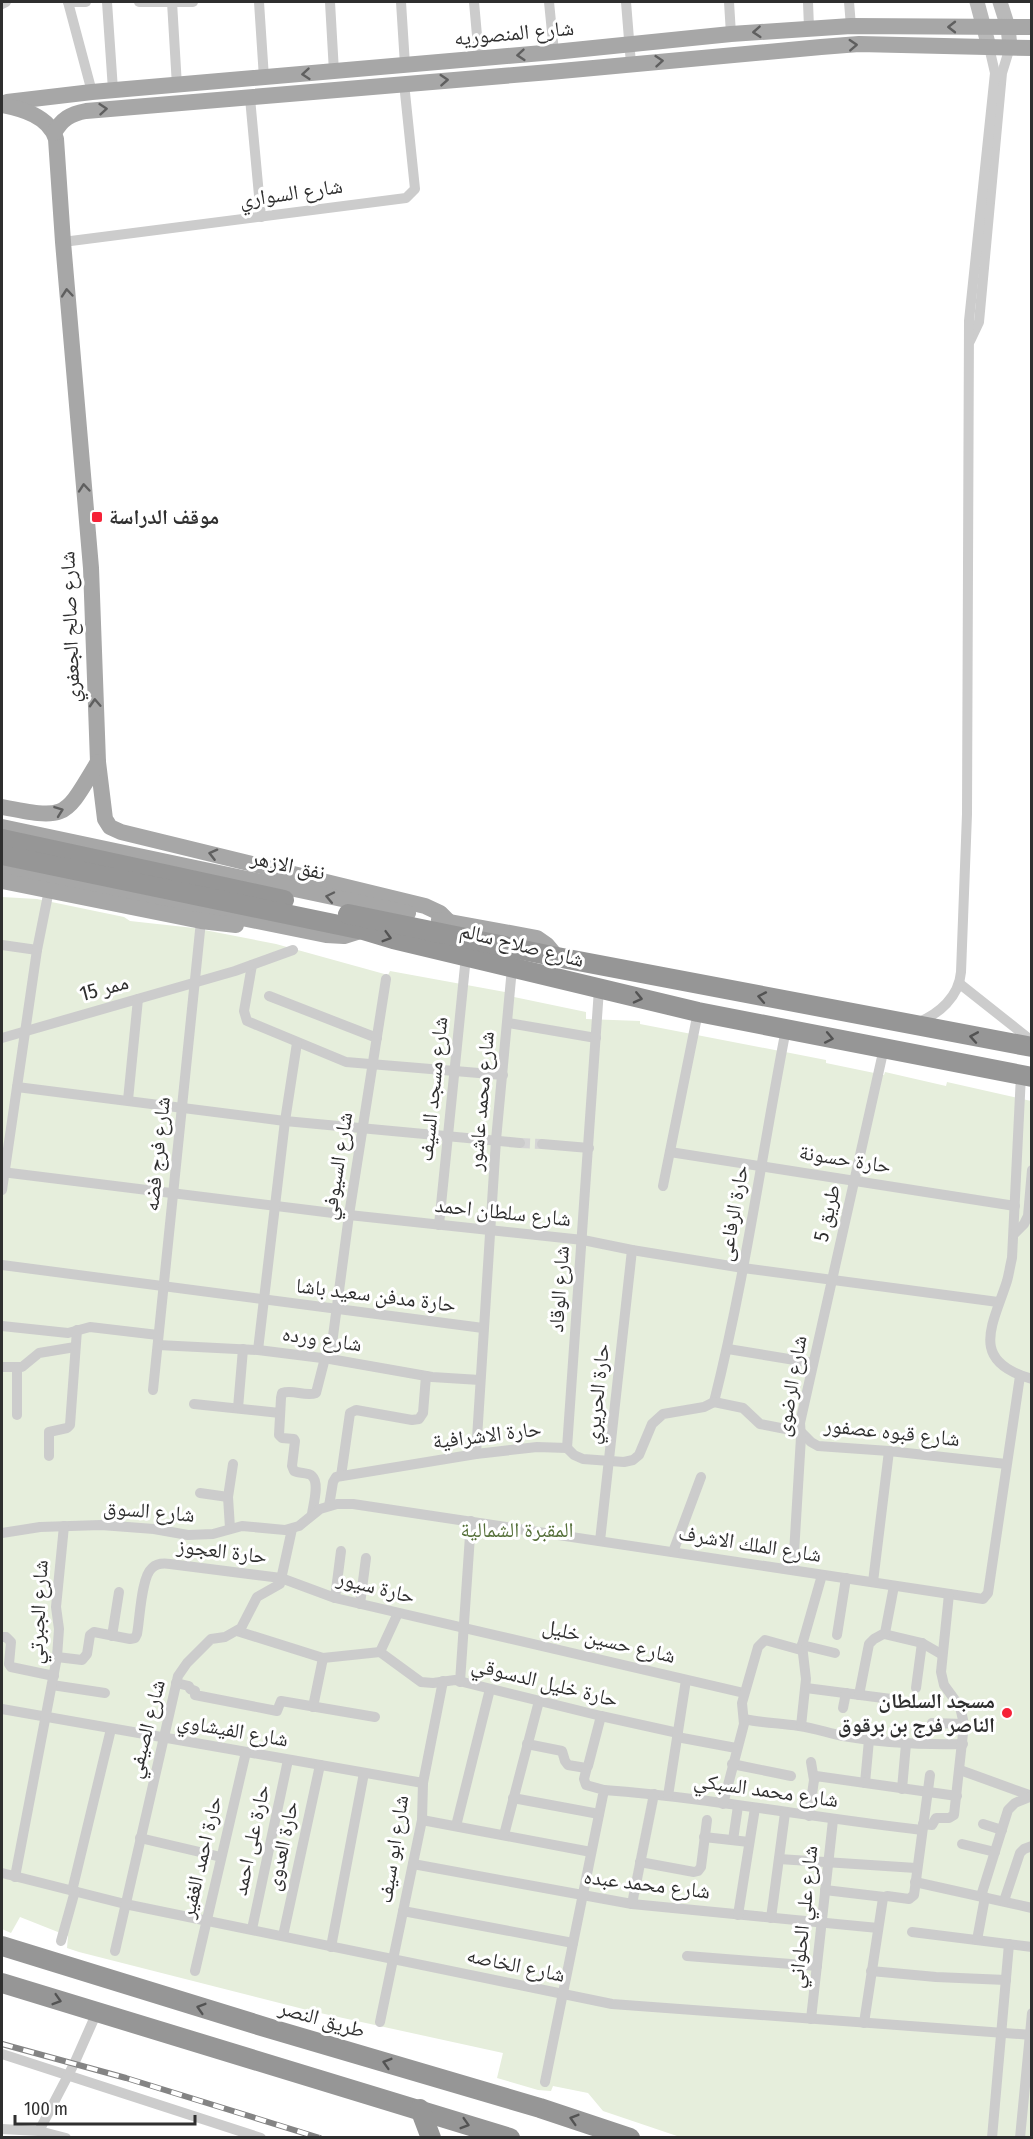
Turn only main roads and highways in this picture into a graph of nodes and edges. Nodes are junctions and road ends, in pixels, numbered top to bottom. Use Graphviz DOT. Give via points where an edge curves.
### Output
graph roads {
  1 [pos="977,2"];
  2 [pos="1000,2"];
  3 [pos="984,27"];
  4 [pos="1008,27"];
  5 [pos="1032,27"];
  6 [pos="989,47"];
  7 [pos="1010,47"];
  8 [pos="1032,48"];
  9 [pos="134,89"];
  10 [pos="2,104"];
  11 [pos="133,107"];
  12 [pos="54,133"];
  13 [pos="98,762"];
  14 [pos="2,807"];
  15 [pos="2,827"];
  16 [pos="2,839"];
  17 [pos="2,855"];
  18 [pos="2,868"];
  19 [pos="2,881"];
  20 [pos="258,920"];
  21 [pos="449,922"];
  22 [pos="363,930"];
  23 [pos="557,957"];
  24 [pos="1032,1047"];
  25 [pos="1026,1076"];
  26 [pos="2,1946"];
  27 [pos="2,1983"];
  28 [pos="268,2028"];
  29 [pos="325,2044"];
  30 [pos="273,2066"];
  31 [pos="329,2082"];
  32 [pos="420,2109"];
  33 [pos="431,2138"];
  34 [pos="510,2138"];
  35 [pos="630,2138"];
  1 -- 3 [label="main road"];
  2 -- 4 [label="main road"];
  3 -- 4 [label="main road, شارع المنصوريه"];
  3 -- 6 [label="main road"];
  3 -- 9 [label="main road, شارع المنصوريه, one-way" via="809,28"];
  4 -- 5 [label="main road, شارع المنصوريه"];
  4 -- 7 [label="main road"];
  6 -- 7 [label="main road, شارع المنصوريه"];
  11 -- 6 [label="main road, شارع المنصوريه, one-way" via="859,44"];
  7 -- 8 [label="main road, شارع المنصوريه"];
  9 -- 10 [label="main road, شارع المنصوريه"];
  9 -- 11 [label="main road"];
  10 -- 12 [label="main road" via="30,113"];
  12 -- 11 [label="main road, شارع المنصوريه, one-way" via="60,123 76,113"];
  13 -- 12 [label="main road, شارع صالح الجعفري, one-way" via="91,568"];
  14 -- 13 [label="main road, one-way" via="41,815 61,812 77,797"];
  21 -- 13 [label="main road, شارع صالح الجعفري, one-way" via="425,906 114,829 105,819"];
  21 -- 15 [label="main road, نفق الازهر, one-way"];
  16 -- 23 [label="highway, شارع صلاح سالم"];
  17 -- 22 [label="highway, شارع صلاح سالم"];
  18 -- 20 [label="main road"];
  19 -- 20 [label="main road" via="201,921 237,925"];
  20 -- 22 [label="main road" via="335,936"];
  21 -- 23 [label="main road, نفق الازهر" via="537,938"];
  22 -- 25 [label="highway, شارع صلاح سالم, one-way" via="698,1012"];
  24 -- 23 [label="highway, شارع صلاح سالم, one-way"];
  28 -- 26 [label="highway, طريق النصر, one-way"];
  27 -- 30 [label="highway, one-way"];
  28 -- 29 [label="highway, طريق النصر"];
  28 -- 30 [label="highway" via="283,2044 282,2057"];
  29 -- 31 [label="highway" via="316,2053 314,2065 319,2076"];
  35 -- 29 [label="highway, طريق النصر, one-way"];
  30 -- 31 [label="highway"];
  31 -- 32 [label="highway"];
  32 -- 33 [label="highway"];
  32 -- 34 [label="highway, one-way"];
}
